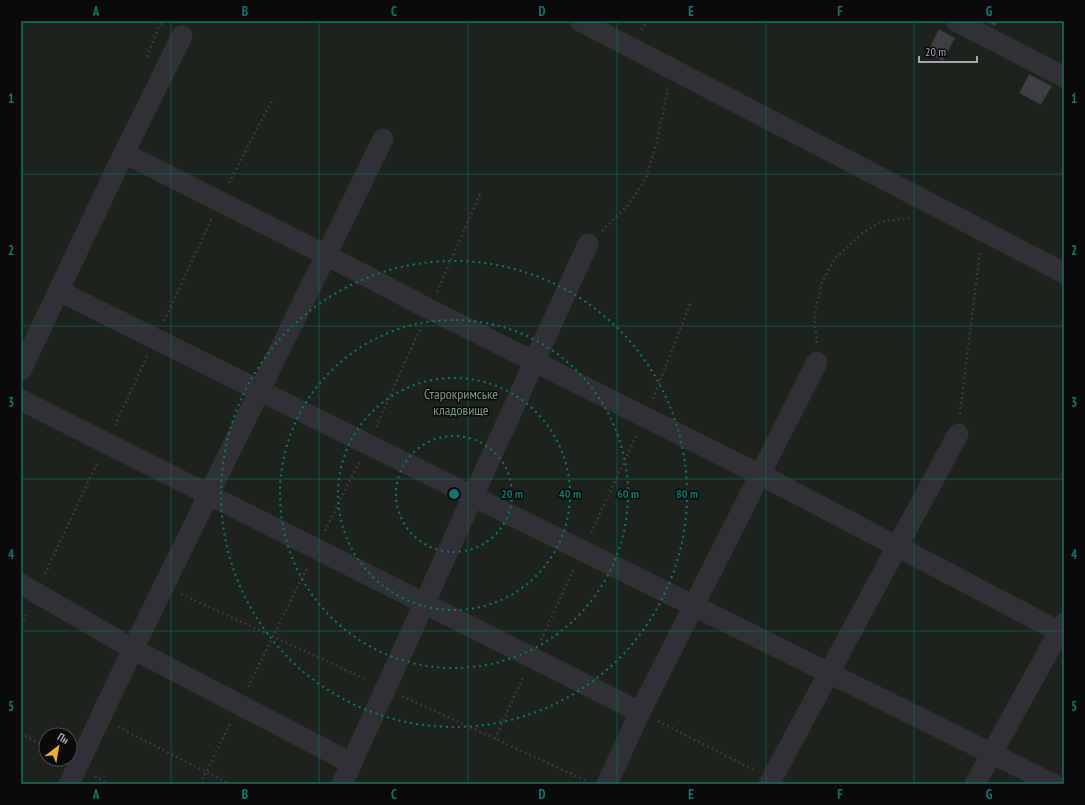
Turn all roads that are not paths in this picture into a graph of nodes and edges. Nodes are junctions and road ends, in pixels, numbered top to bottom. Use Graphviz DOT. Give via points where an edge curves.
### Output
graph roads {
  1 [pos="580,21"];
  2 [pos="956,21"];
  3 [pos="182,36"];
  4 [pos="1064,77"];
  5 [pos="383,139"];
  6 [pos="124,153"];
  7 [pos="588,244"];
  8 [pos="326,254"];
  9 [pos="1064,273"];
  10 [pos="59,291"];
  11 [pos="535,360"];
  12 [pos="817,362"];
  13 [pos="21,370"];
  14 [pos="259,390"];
  15 [pos="21,400"];
  16 [pos="958,434"];
  17 [pos="761,475"];
  18 [pos="208,494"];
  19 [pos="473,496"];
  20 [pos="897,546"];
  21 [pos="29,588"];
  22 [pos="424,603"];
  23 [pos="694,606"];
  24 [pos="1062,629"];
  25 [pos="133,649"];
  26 [pos="829,673"];
  27 [pos="640,712"];
  28 [pos="992,754"];
  29 [pos="351,763"];
  30 [pos="774,782"];
  31 [pos="69,784"];
  32 [pos="342,784"];
  33 [pos="607,784"];
  34 [pos="975,784"];
  35 [pos="1053,784"];
  1 -- 9 [label="lane"];
  2 -- 4 [label="lane"];
  3 -- 6 [label="lane"];
  5 -- 8 [label="lane"];
  6 -- 8 [label="lane"];
  6 -- 10 [label="lane"];
  7 -- 11 [label="lane"];
  8 -- 11 [label="lane"];
  8 -- 14 [label="lane"];
  10 -- 13 [label="lane"];
  10 -- 14 [label="lane"];
  11 -- 17 [label="lane"];
  11 -- 19 [label="lane"];
  12 -- 17 [label="lane"];
  14 -- 18 [label="lane"];
  14 -- 19 [label="lane"];
  15 -- 18 [label="lane"];
  16 -- 20 [label="lane"];
  17 -- 20 [label="lane"];
  17 -- 23 [label="lane"];
  18 -- 22 [label="lane"];
  18 -- 25 [label="lane"];
  19 -- 22 [label="lane"];
  19 -- 23 [label="lane"];
  20 -- 24 [label="lane"];
  20 -- 26 [label="lane"];
  21 -- 25 [label="lane"];
  22 -- 27 [label="lane"];
  22 -- 29 [label="lane"];
  23 -- 26 [label="lane"];
  23 -- 27 [label="lane"];
  24 -- 28 [label="lane"];
  25 -- 29 [label="lane"];
  25 -- 31 [label="lane"];
  26 -- 28 [label="lane"];
  26 -- 30 [label="lane"];
  27 -- 33 [label="lane"];
  28 -- 34 [label="lane"];
  28 -- 35 [label="lane"];
  29 -- 32 [label="lane"];
}
